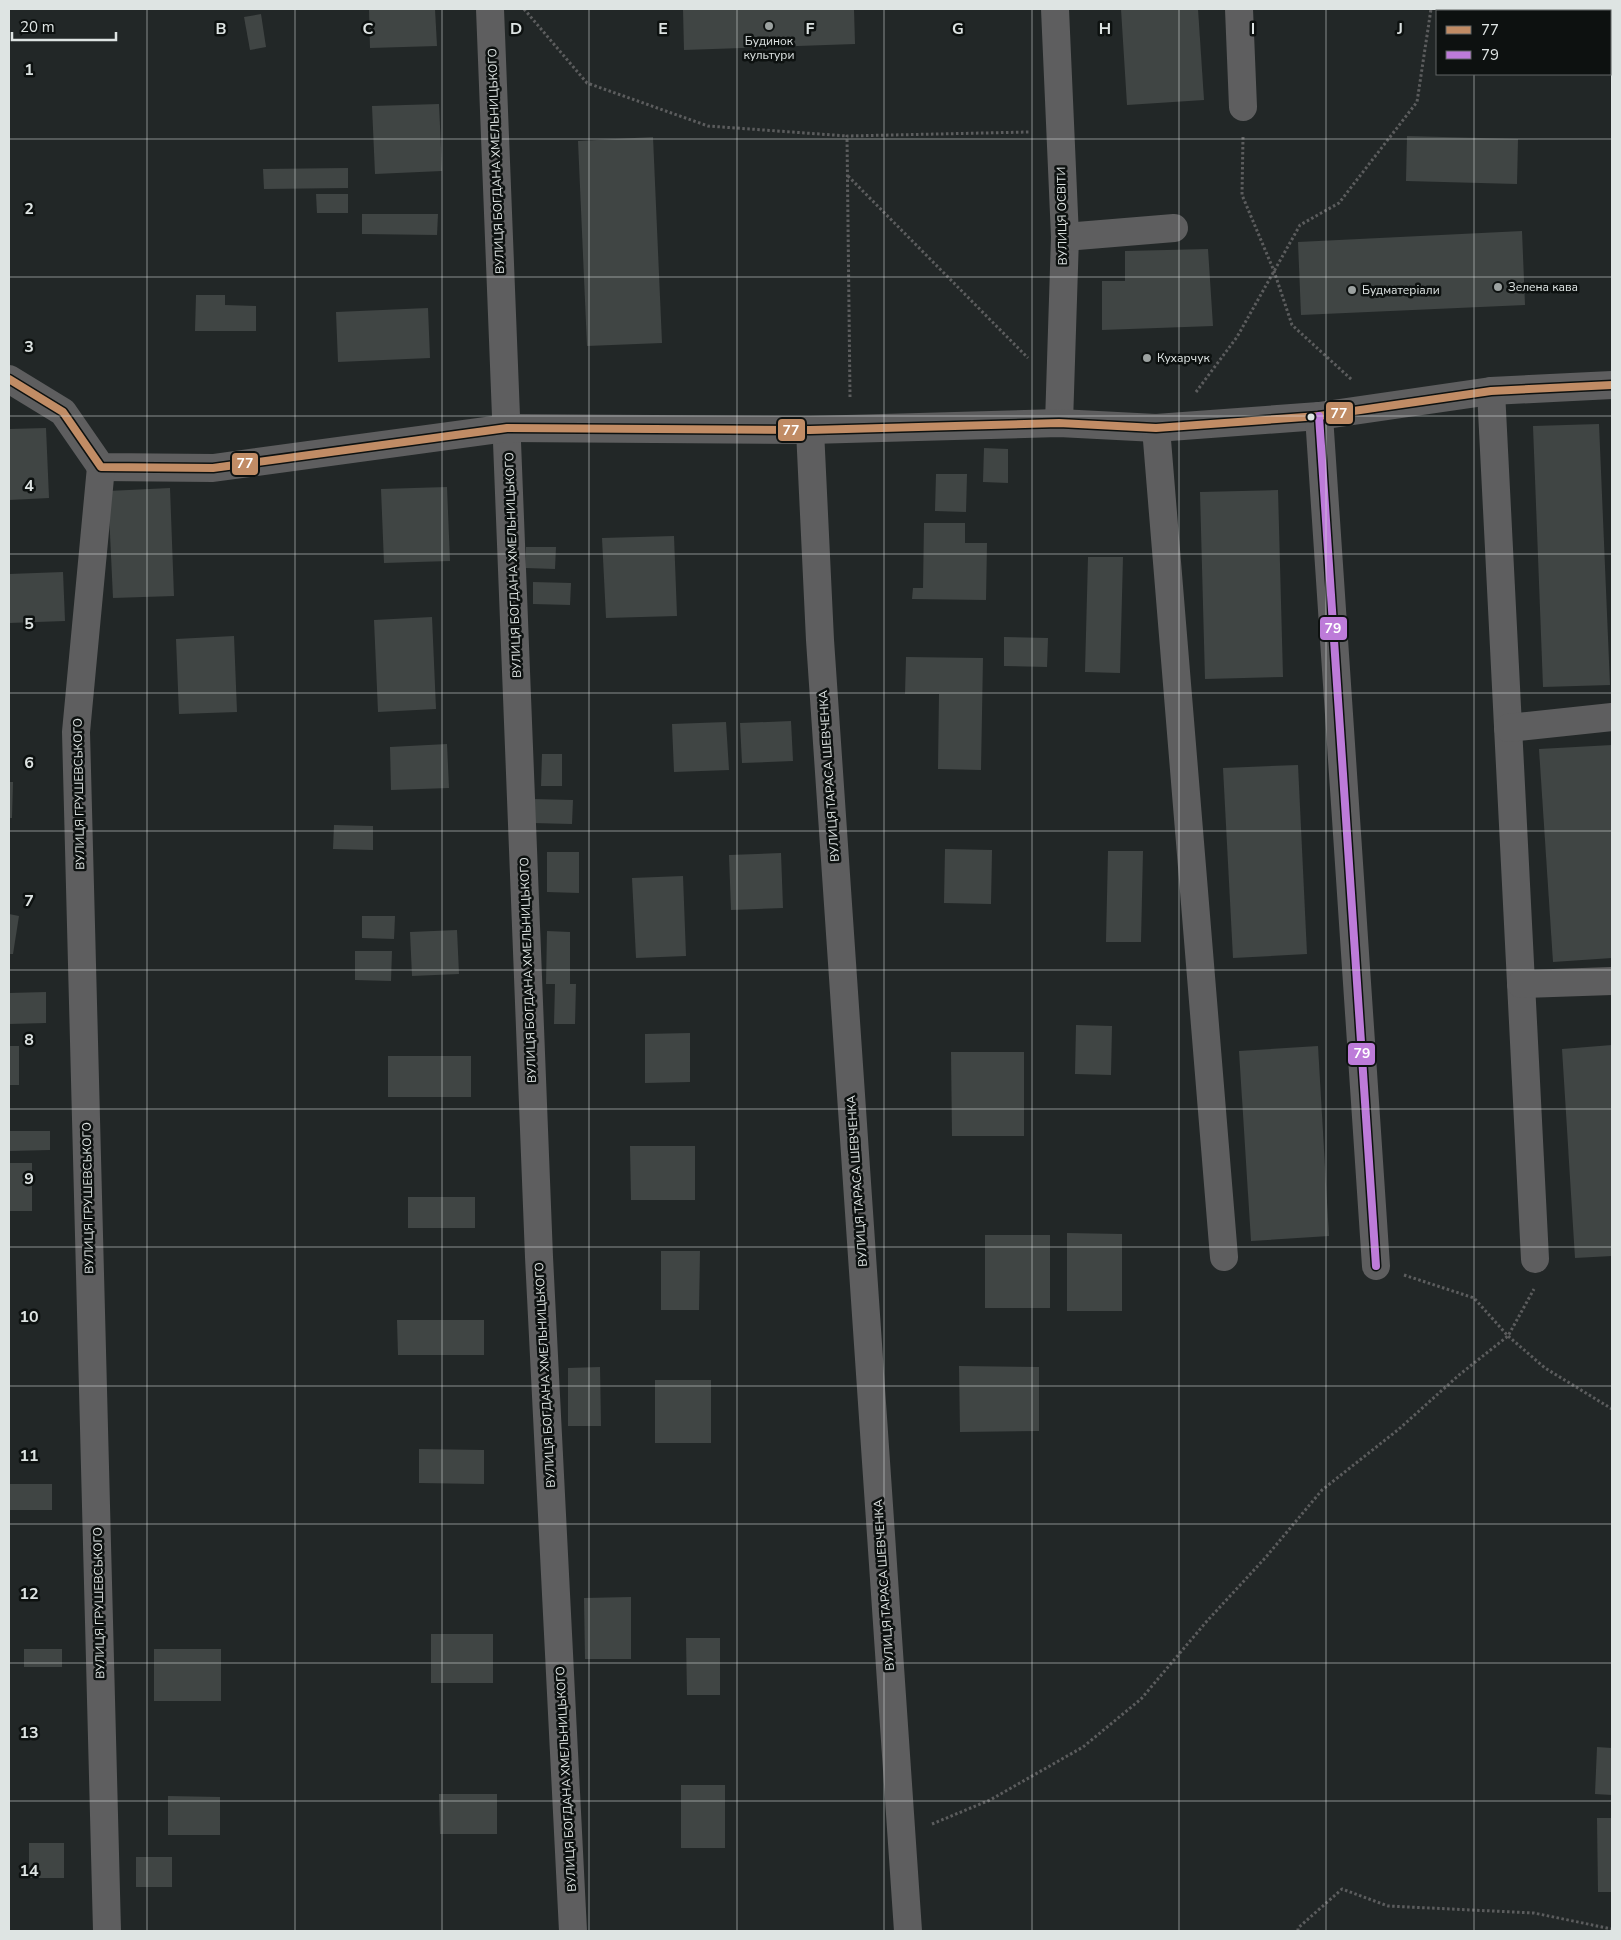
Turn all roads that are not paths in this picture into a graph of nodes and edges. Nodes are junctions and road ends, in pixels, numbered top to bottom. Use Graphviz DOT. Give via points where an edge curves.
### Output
graph roads {
  1 [pos="490,9"];
  2 [pos="1055,9"];
  3 [pos="1239,9"];
  4 [pos="1243,107"];
  5 [pos="1174,228"];
  6 [pos="1065,236"];
  7 [pos="9,379"];
  8 [pos="1612,385"];
  9 [pos="1491,391"];
  10 [pos="1319,416"];
  11 [pos="1059,423"];
  12 [pos="1163,427"];
  13 [pos="507,428"];
  14 [pos="810,430"];
  15 [pos="101,466"];
  16 [pos="1612,717"];
  17 [pos="1508,728"];
  18 [pos="1612,981"];
  19 [pos="1521,984"];
  20 [pos="1224,1257"];
  21 [pos="1535,1259"];
  22 [pos="1376,1266"];
  23 [pos="107,1931"];
  24 [pos="573,1931"];
  25 [pos="908,1931"];
  1 -- 13 [label="street, ВУЛИЦЯ БОГДАНА ХМЕЛЬНИЦЬКОГО"];
  2 -- 6 [label="street, ВУЛИЦЯ ОСВІТИ"];
  3 -- 4 [label="street"];
  5 -- 6 [label="street"];
  6 -- 11 [label="street, ВУЛИЦЯ ОСВІТИ"];
  7 -- 15 [label="street" via="64,412"];
  8 -- 9 [label="street"];
  9 -- 10 [label="street"];
  9 -- 17 [label="street"];
  10 -- 12 [label="street"];
  10 -- 22 [label="street"];
  11 -- 12 [label="street"];
  11 -- 14 [label="street"];
  12 -- 20 [label="street"];
  13 -- 14 [label="street"];
  13 -- 15 [label="street" via="213,468"];
  13 -- 24 [label="street, ВУЛИЦЯ БОГДАНА ХМЕЛЬНИЦЬКОГО" via="539,1257"];
  14 -- 25 [label="street, ВУЛИЦЯ ТАРАСА ШЕВЧЕНКА" via="822,660"];
  15 -- 23 [label="street, ВУЛИЦЯ ГРУШЕВСЬКОГО" via="76,732"];
  16 -- 17 [label="street"];
  17 -- 19 [label="street"];
  18 -- 19 [label="street"];
  19 -- 21 [label="street"];
}
